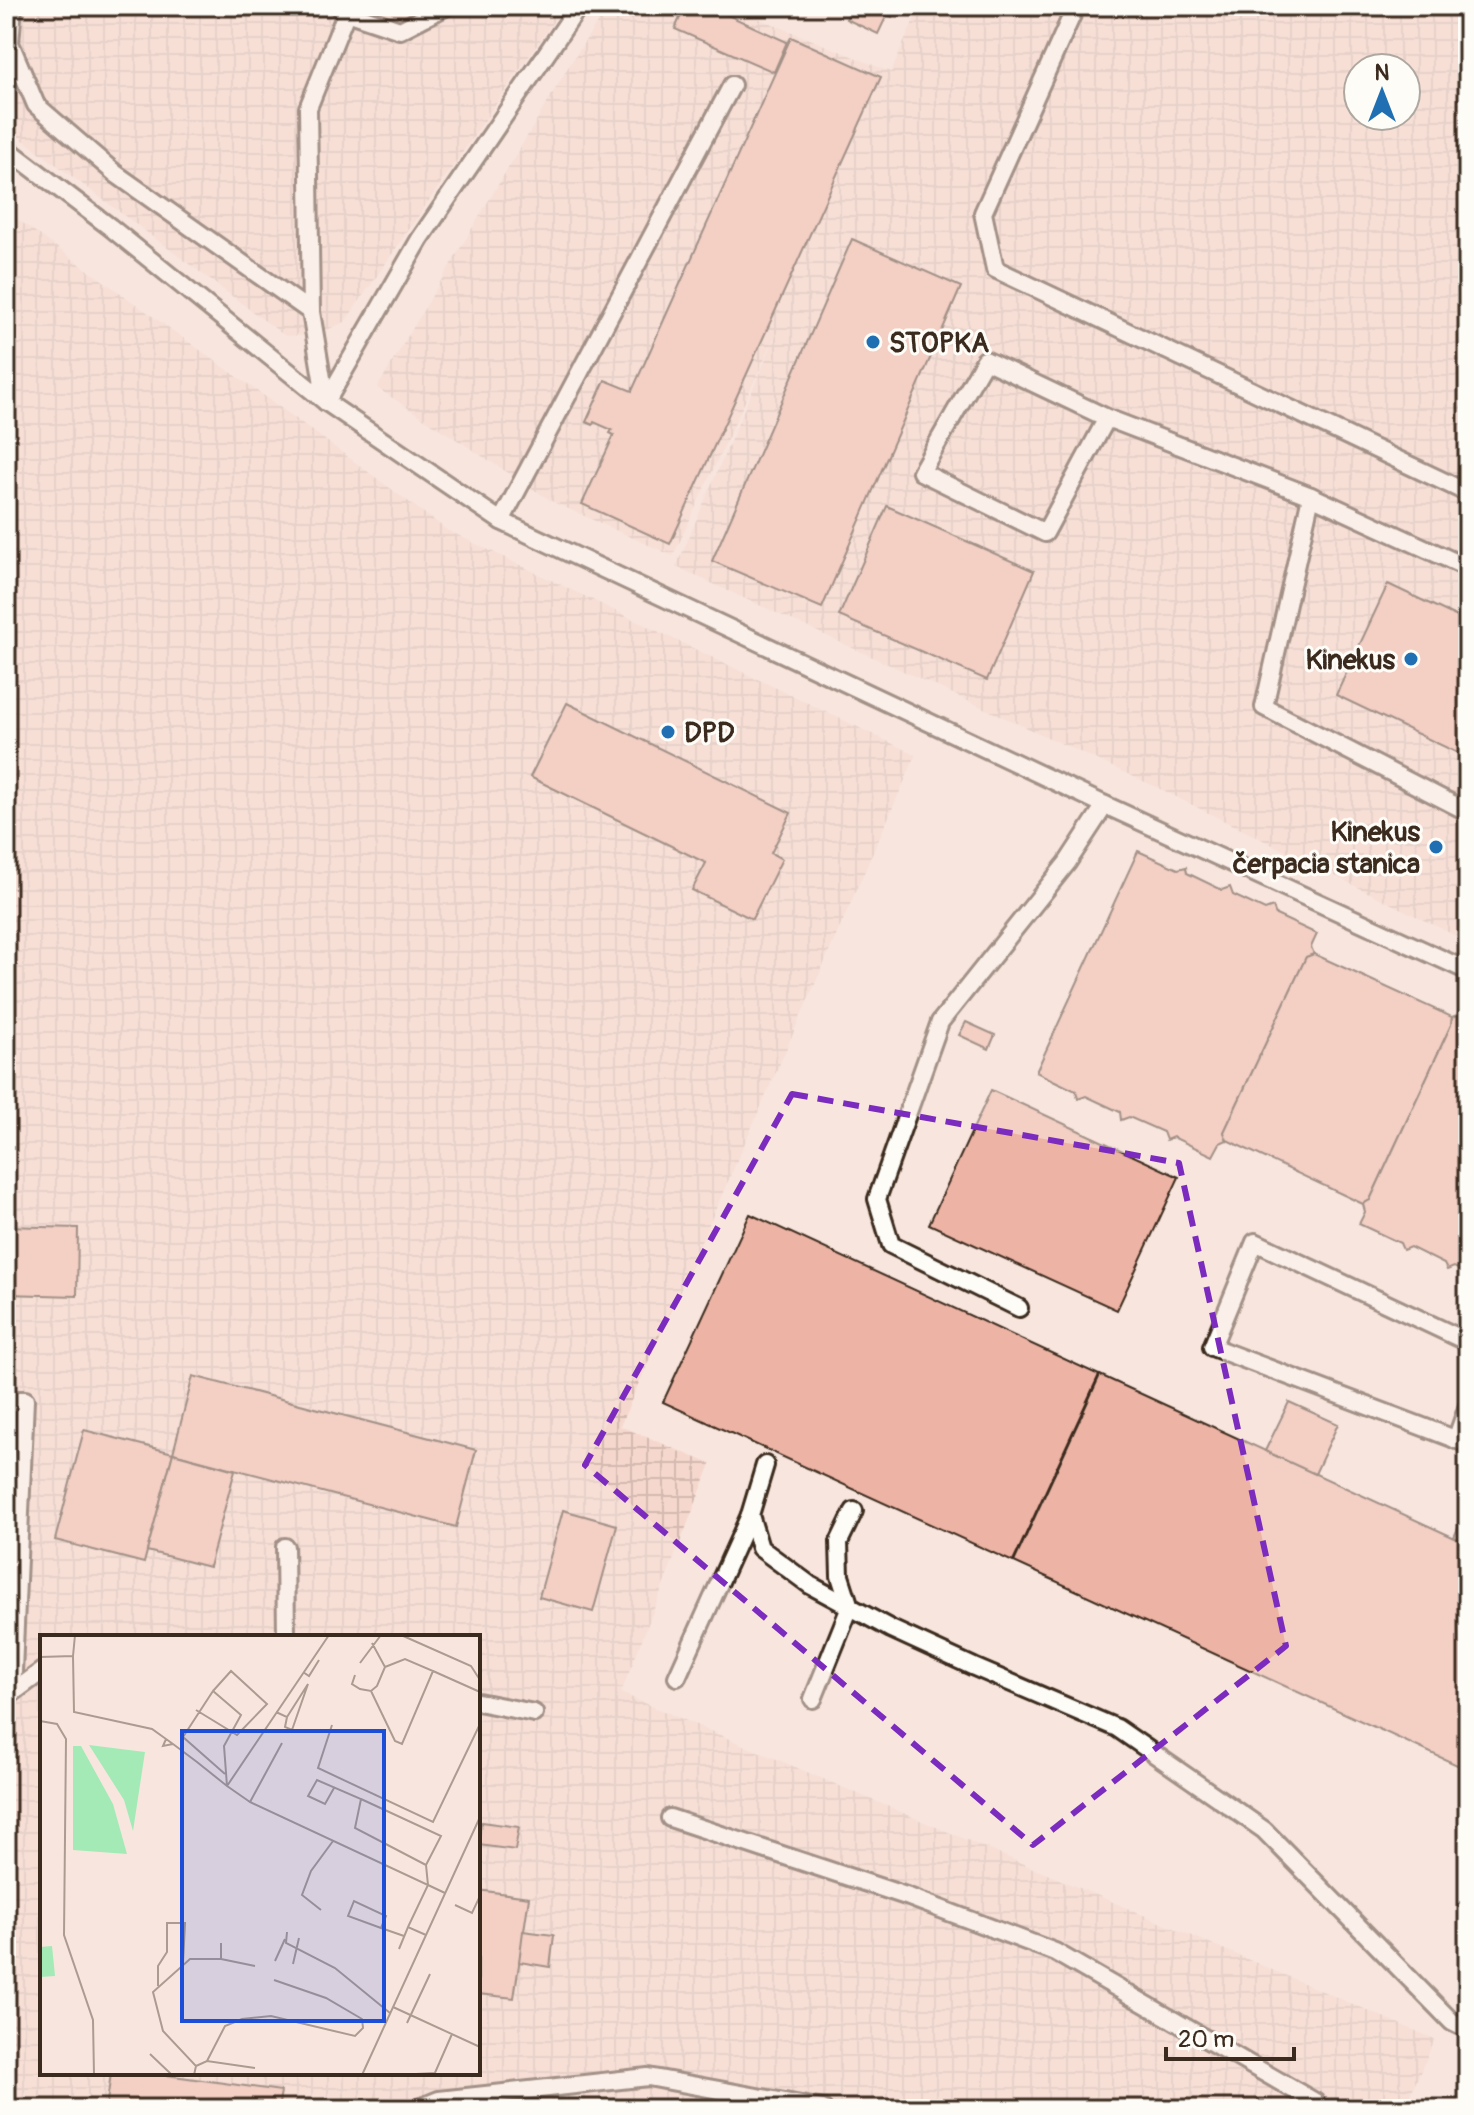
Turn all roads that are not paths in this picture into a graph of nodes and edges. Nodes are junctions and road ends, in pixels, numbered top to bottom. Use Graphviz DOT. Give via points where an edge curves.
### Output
graph roads {
  1 [pos="13,6"];
  2 [pos="447,6"];
  3 [pos="579,6"];
  4 [pos="1076,6"];
  5 [pos="344,8"];
  6 [pos="732,85"];
  7 [pos="6,148"];
  8 [pos="311,312"];
  9 [pos="326,402"];
  10 [pos="1107,418"];
  11 [pos="1468,493"];
  12 [pos="1311,496"];
  13 [pos="501,521"];
  14 [pos="1468,568"];
  15 [pos="1105,805"];
  16 [pos="1468,812"];
  17 [pos="1468,971"];
  18 [pos="1019,1308"];
  19 [pos="1468,1342"];
  20 [pos="6,1400"];
  21 [pos="1468,1406"];
  22 [pos="1462,1442"];
  23 [pos="765,1465"];
  24 [pos="854,1511"];
  25 [pos="750,1515"];
  26 [pos="285,1547"];
  27 [pos="850,1607"];
  28 [pos="286,1635"];
  29 [pos="40,1672"];
  30 [pos="677,1677"];
  31 [pos="9,1695"];
  32 [pos="813,1699"];
  33 [pos="480,1702"];
  34 [pos="534,1713"];
  35 [pos="670,1818"];
  36 [pos="1468,2030"];
  37 [pos="417,2109"];
  38 [pos="823,2109"];
  39 [pos="1315,2109"];
  1 -- 8 [label="lane" via="10,43 36,105 116,174"];
  2 -- 5 [label="lane" via="400,30"];
  3 -- 9 [label="lane" via="420,239"];
  4 -- 11 [label="lane" via="983,213 995,269"];
  5 -- 8 [label="lane" via="308,108"];
  6 -- 13 [label="lane"];
  7 -- 9 [label="lane"];
  8 -- 9 [label="lane"];
  9 -- 13 [label="lane"];
  10 -- 10 [label="lane" via="985,360 921,472 1045,533"];
  10 -- 12 [label="lane"];
  12 -- 14 [label="lane"];
  12 -- 16 [label="lane" via="1264,707"];
  13 -- 15 [label="lane"];
  15 -- 17 [label="lane"];
  15 -- 18 [label="lane" via="1067,863 940,1022 877,1199 891,1245"];
  19 -- 22 [label="lane" via="1255,1242 1212,1347"];
  20 -- 31 [label="lane" via="25,1400"];
  21 -- 22 [label="lane"];
  23 -- 25 [label="lane"];
  24 -- 27 [label="lane" via="839,1542 840,1576"];
  25 -- 27 [label="lane" via="760,1548"];
  25 -- 30 [label="lane"];
  26 -- 28 [label="lane"];
  27 -- 32 [label="lane"];
  27 -- 36 [label="lane" via="1117,1728 1264,1830 1452,2022"];
  29 -- 31 [label="lane"];
  33 -- 34 [label="lane"];
  35 -- 39 [label="lane" via="1055,1952 1315,2102"];
  37 -- 38 [label="lane" via="439,2100 648,2077"];
}
